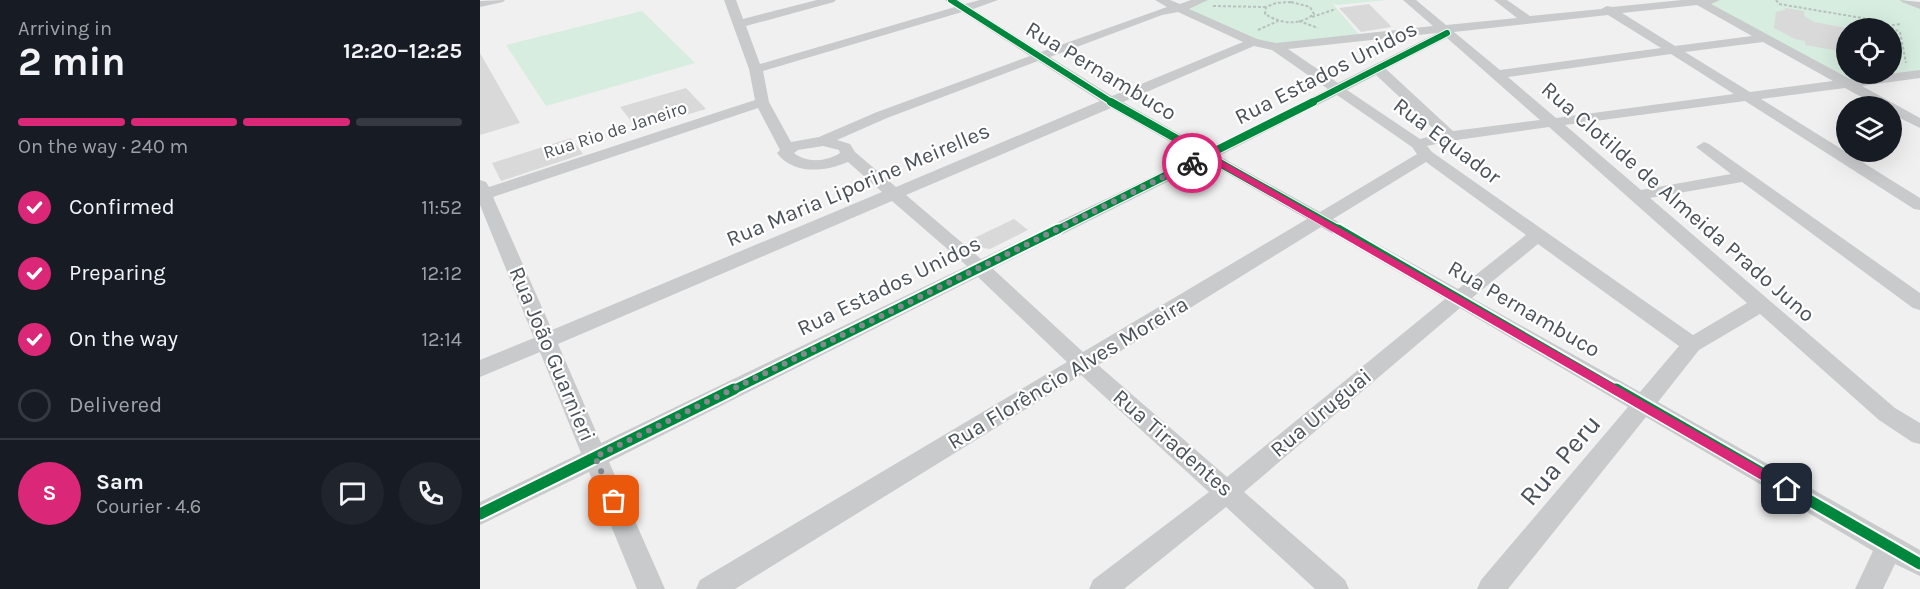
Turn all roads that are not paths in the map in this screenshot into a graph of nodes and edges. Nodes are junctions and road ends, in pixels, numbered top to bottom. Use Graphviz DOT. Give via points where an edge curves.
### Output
graph roads {
  1 [pos="499,0"];
  2 [pos="730,0"];
  3 [pos="830,0"];
  4 [pos="992,0"];
  5 [pos="1409,0"];
  6 [pos="1500,0"];
  7 [pos="1592,0"];
  8 [pos="1714,0"];
  9 [pos="1906,0"];
  10 [pos="1697,1"];
  11 [pos="1208,3"];
  12 [pos="480,4"];
  13 [pos="957,4"];
  14 [pos="1170,5"];
  15 [pos="1920,6"];
  16 [pos="1610,12"];
  17 [pos="1528,20"];
  18 [pos="740,24"];
  19 [pos="1446,32"];
  20 [pos="1256,36"];
  21 [pos="1763,38"];
  22 [pos="1276,46"];
  23 [pos="1669,50"];
  24 [pos="1039,58"];
  25 [pos="756,69"];
  26 [pos="1378,69"];
  27 [pos="1497,74"];
  28 [pos="1836,78"];
  29 [pos="1838,84"];
  30 [pos="1847,84"];
  31 [pos="1338,90"];
  32 [pos="1869,96"];
  33 [pos="1746,97"];
  34 [pos="762,102"];
  35 [pos="1113,103"];
  36 [pos="1902,114"];
  37 [pos="1554,124"];
  38 [pos="1920,124"];
  39 [pos="1450,136"];
  40 [pos="823,141"];
  41 [pos="1704,147"];
  42 [pos="787,149"];
  43 [pos="1421,150"];
  44 [pos="848,154"];
  45 [pos="1207,156"];
  46 [pos="1745,177"];
  47 [pos="481,192"];
  48 [pos="893,193"];
  49 [pos="1635,196"];
  50 [pos="1920,206"];
  51 [pos="1320,219"];
  52 [pos="1538,236"];
  53 [pos="980,268"];
  54 [pos="1458,299"];
  55 [pos="1920,303"];
  56 [pos="1760,305"];
  57 [pos="548,341"];
  58 [pos="1692,345"];
  59 [pos="1083,364"];
  60 [pos="480,369"];
  61 [pos="1643,407"];
  62 [pos="1920,435"];
  63 [pos="595,457"];
  64 [pos="1228,491"];
  65 [pos="480,514"];
  66 [pos="1890,547"];
  67 [pos="1920,564"];
  68 [pos="651,589"];
  69 [pos="710,589"];
  70 [pos="1103,589"];
  71 [pos="1335,589"];
  72 [pos="1491,589"];
  73 [pos="1869,589"];
  1 -- 12 [label="street"];
  2 -- 18 [label="street"];
  3 -- 18 [label="street"];
  4 -- 13 [label="street"];
  5 -- 19 [label="street, Rua Clotilde de Almeida Prado Juno"];
  6 -- 17 [label="street"];
  7 -- 16 [label="street"];
  8 -- 10 [label="street"];
  9 -- 15 [label="street"];
  10 -- 16 [label="street"];
  10 -- 21 [label="street"];
  11 -- 14 [label="street"];
  13 -- 24 [label="street, Rua Pernambuco"];
  13 -- 25 [label="street"];
  14 -- 20 [label="street, Rua Equador"];
  14 -- 24 [label="street"];
  16 -- 17 [label="street"];
  16 -- 23 [label="street"];
  17 -- 19 [label="street"];
  18 -- 25 [label="street"];
  19 -- 22 [label="street"];
  19 -- 26 [label="street, Rua Estados Unidos"];
  19 -- 27 [label="street, Rua Clotilde de Almeida Prado Juno"];
  20 -- 22 [label="street, Rua Equador"];
  20 -- 35 [label="street, Rua Maria Liporine Meirelles"];
  21 -- 23 [label="street"];
  21 -- 28 [label="street"];
  22 -- 31 [label="street, Rua Equador"];
  23 -- 27 [label="street"];
  23 -- 33 [label="street"];
  24 -- 35 [label="street, Rua Pernambuco"];
  24 -- 40 [label="street" via="882,115"];
  25 -- 34 [label="street"];
  26 -- 31 [label="street, Rua Estados Unidos"];
  26 -- 39 [label="street"];
  27 -- 37 [label="street, Rua Clotilde de Almeida Prado Juno"];
  29 -- 33 [label="street, Rua Florêncio Alves Moreira"];
  30 -- 32 [label="street"];
  31 -- 43 [label="street, Rua Equador"];
  31 -- 45 [label="street, Rua Estados Unidos"];
  33 -- 37 [label="street, Rua Florêncio Alves Moreira"];
  33 -- 50 [label="street"];
  34 -- 42 [label="street"];
  34 -- 47 [label="street, Rua Rio de Janeiro"];
  35 -- 45 [label="street, Rua Pernambuco"];
  35 -- 48 [label="street, Rua Maria Liporine Meirelles"];
  36 -- 38 [label="street"];
  37 -- 39 [label="street, Rua Florêncio Alves Moreira"];
  37 -- 49 [label="street, Rua Clotilde de Almeida Prado Juno"];
  39 -- 43 [label="street, Rua Florêncio Alves Moreira"];
  40 -- 42 [label="street"];
  40 -- 44 [label="street, Rua Tiradentes" via="845,147"];
  41 -- 46 [label="street"];
  42 -- 44 [label="street" via="785,153 795,162 809,164 836,162"];
  43 -- 51 [label="street, Rua Florêncio Alves Moreira"];
  43 -- 52 [label="street, Rua Equador"];
  44 -- 48 [label="street, Rua Tiradentes"];
  45 -- 51 [label="street, Rua Pernambuco"];
  45 -- 53 [label="street, Rua Estados Unidos"];
  46 -- 49 [label="street"];
  46 -- 55 [label="street"];
  47 -- 57 [label="street, Rua João Guarnieri"];
  48 -- 53 [label="street, Rua Tiradentes"];
  48 -- 57 [label="street, Rua Maria Liporine Meirelles"];
  49 -- 56 [label="street, Rua Clotilde de Almeida Prado Juno"];
  51 -- 54 [label="street, Rua Pernambuco"];
  51 -- 59 [label="street, Rua Florêncio Alves Moreira"];
  52 -- 54 [label="street, Rua Uruguai"];
  52 -- 58 [label="street, Rua Equador"];
  53 -- 59 [label="street, Rua Tiradentes"];
  53 -- 63 [label="street, Rua Estados Unidos"];
  54 -- 61 [label="street, Rua Pernambuco"];
  54 -- 64 [label="street, Rua Uruguai"];
  56 -- 58 [label="street, Rua Peru"];
  56 -- 62 [label="street, Rua Clotilde de Almeida Prado Juno" via="1887,414"];
  57 -- 60 [label="street, Rua Maria Liporine Meirelles"];
  57 -- 63 [label="street, Rua João Guarnieri"];
  58 -- 61 [label="street, Rua Peru"];
  59 -- 64 [label="street, Rua Tiradentes"];
  59 -- 69 [label="street, Rua Florêncio Alves Moreira"];
  61 -- 66 [label="street, Rua Pernambuco"];
  61 -- 72 [label="street, Rua Peru"];
  63 -- 65 [label="street, Rua Estados Unidos"];
  63 -- 68 [label="street, Rua João Guarnieri"];
  64 -- 70 [label="street, Rua Uruguai"];
  64 -- 71 [label="street, Rua Tiradentes"];
  66 -- 67 [label="street, Rua Pernambuco"];
  66 -- 73 [label="street"];
}
